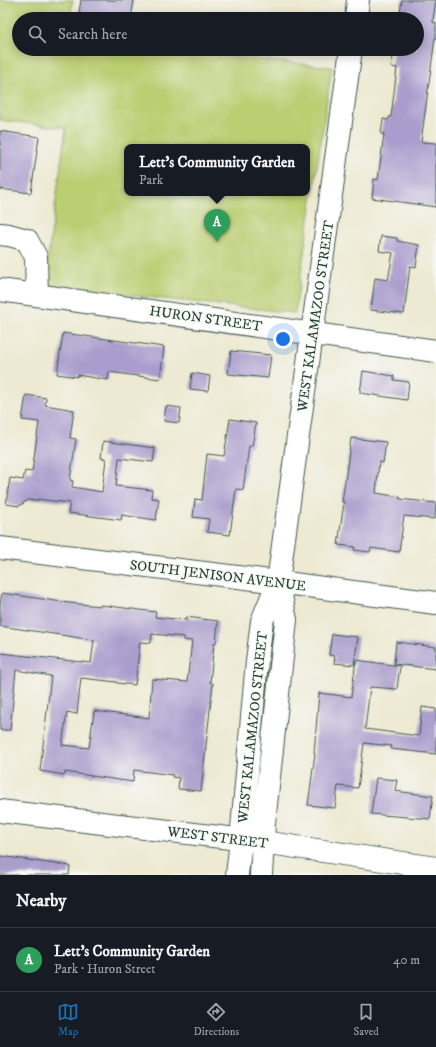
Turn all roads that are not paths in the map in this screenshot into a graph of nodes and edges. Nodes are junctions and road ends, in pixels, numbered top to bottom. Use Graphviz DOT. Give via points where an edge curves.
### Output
graph roads {
  1 [pos="358,0"];
  2 [pos="357,12"];
  3 [pos="351,56"];
  4 [pos="0,234"];
  5 [pos="0,290"];
  6 [pos="37,295"];
  7 [pos="313,334"];
  8 [pos="436,351"];
  9 [pos="0,548"];
  10 [pos="278,582"];
  11 [pos="436,603"];
  12 [pos="0,811"];
  13 [pos="241,840"];
  14 [pos="262,842"];
  15 [pos="436,868"];
  16 [pos="236,875"];
  17 [pos="261,875"];
  1 -- 2 [label="street"];
  3 -- 7 [label="street, WEST KALAMAZOO STREET"];
  4 -- 6 [label="street" via="27,240 36,257"];
  5 -- 6 [label="street, HURON STREET"];
  6 -- 7 [label="street, HURON STREET"];
  7 -- 8 [label="street, HURON STREET"];
  7 -- 10 [label="street, WEST KALAMAZOO STREET"];
  9 -- 10 [label="street, SOUTH JENISON AVENUE"];
  10 -- 11 [label="street, SOUTH JENISON AVENUE"];
  10 -- 13 [label="street, WEST KALAMAZOO STREET" via="262,621 256,661"];
  10 -- 14 [label="street, WEST KALAMAZOO STREET" via="286,620"];
  12 -- 13 [label="street, WEST STREET"];
  13 -- 14 [label="street, WEST STREET"];
  13 -- 16 [label="street, WEST KALAMAZOO STREET"];
  14 -- 15 [label="street, WEST STREET"];
  14 -- 17 [label="street, WEST KALAMAZOO STREET"];
}
